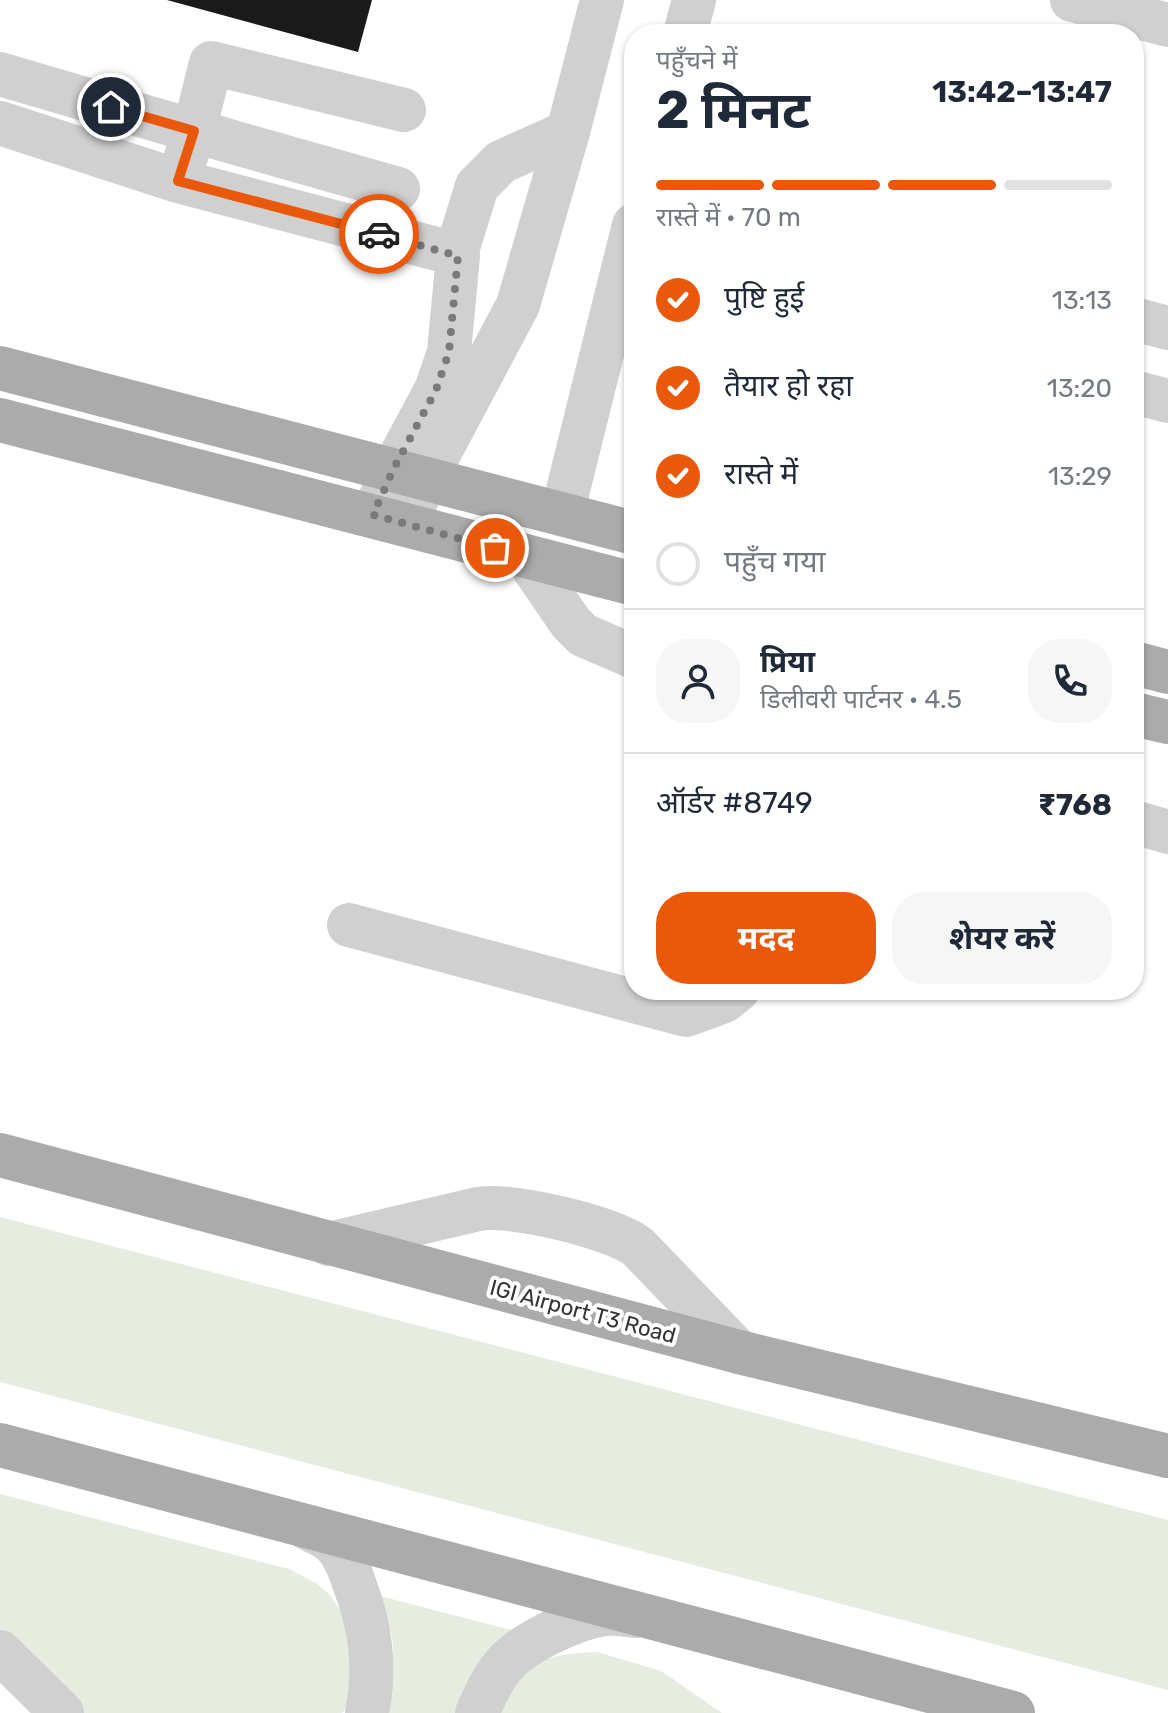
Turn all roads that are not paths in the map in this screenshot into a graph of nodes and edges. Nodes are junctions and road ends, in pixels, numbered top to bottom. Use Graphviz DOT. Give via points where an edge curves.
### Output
graph roads {
  1 [pos="602,0"];
  2 [pos="694,0"];
  3 [pos="1072,0"];
  4 [pos="688,24"];
  5 [pos="1168,25"];
  6 [pos="0,74"];
  7 [pos="404,110"];
  8 [pos="0,123"];
  9 [pos="194,131"];
  10 [pos="568,132"];
  11 [pos="178,181"];
  12 [pos="398,189"];
  13 [pos="456,254"];
  14 [pos="624,265"];
  15 [pos="1144,322"];
  16 [pos="1168,328"];
  17 [pos="0,368"];
  18 [pos="1144,395"];
  19 [pos="1168,401"];
  20 [pos="0,420"];
  21 [pos="410,474"];
  22 [pos="562,514"];
  23 [pos="390,520"];
  24 [pos="624,530"];
  25 [pos="525,556"];
  26 [pos="624,581"];
  27 [pos="624,653"];
  28 [pos="1144,666"];
  29 [pos="1168,672"];
  30 [pos="1144,716"];
  31 [pos="1168,722"];
  32 [pos="1144,825"];
  33 [pos="1168,832"];
  34 [pos="349,925"];
  35 [pos="624,998"];
  36 [pos="630,1000"];
  37 [pos="725,1000"];
  38 [pos="0,1155"];
  39 [pos="329,1244"];
  40 [pos="739,1352"];
  41 [pos="0,1445"];
  42 [pos="1168,1456"];
  43 [pos="307,1528"];
  44 [pos="639,1616"];
  45 [pos="0,1652"];
  46 [pos="62,1713"];
  47 [pos="367,1713"];
  48 [pos="477,1713"];
  49 [pos="1013,1713"];
  1 -- 10 [label="lane"];
  2 -- 4 [label="lane"];
  3 -- 5 [label="lane"];
  6 -- 9 [label="lane"];
  7 -- 9 [label="lane" via="211,63"];
  8 -- 11 [label="lane"];
  9 -- 11 [label="lane"];
  9 -- 12 [label="lane"];
  10 -- 13 [label="lane" via="501,162 477,186"];
  10 -- 21 [label="lane" via="518,305"];
  11 -- 13 [label="lane"];
  13 -- 21 [label="lane" via="449,352"];
  14 -- 22 [label="lane"];
  15 -- 16 [label="lane"];
  17 -- 21 [label="main road"];
  18 -- 19 [label="lane"];
  20 -- 23 [label="main road"];
  21 -- 22 [label="main road"];
  21 -- 23 [label="lane"];
  22 -- 24 [label="main road"];
  23 -- 25 [label="main road"];
  25 -- 26 [label="main road"];
  25 -- 27 [label="lane" via="583,635"];
  28 -- 29 [label="main road"];
  30 -- 31 [label="main road"];
  32 -- 33 [label="lane"];
  34 -- 35 [label="lane"];
  36 -- 37 [label="lane" via="686,1015"];
  38 -- 39 [label="main road, IGI Airport T3 Road"];
  39 -- 40 [label="main road, IGI Airport T3 Road"];
  39 -- 40 [label="lane" via="500,1207 606,1232 638,1247"];
  40 -- 42 [label="main road, IGI Airport T3 Road"];
  41 -- 43 [label="main road"];
  43 -- 44 [label="main road"];
  43 -- 47 [label="lane" via="332,1542 345,1558 364,1609 372,1664"];
  44 -- 48 [label="lane" via="582,1619 527,1646 506,1662"];
  44 -- 49 [label="main road"];
  45 -- 46 [label="lane"];
}
